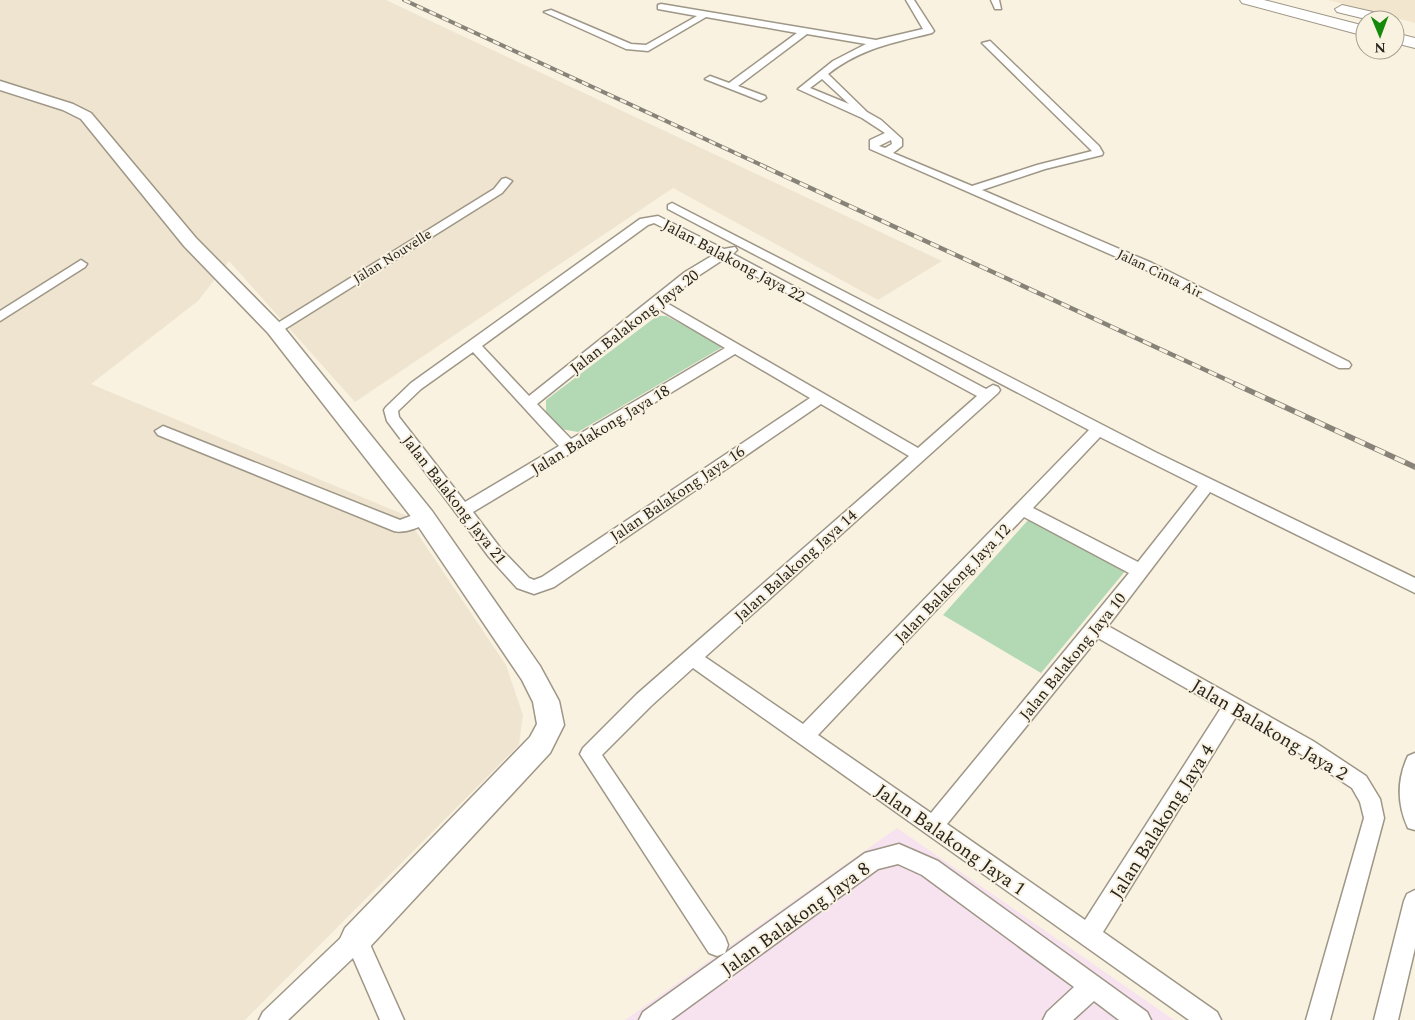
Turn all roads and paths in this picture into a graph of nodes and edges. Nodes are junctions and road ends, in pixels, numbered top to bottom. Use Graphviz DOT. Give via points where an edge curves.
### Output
graph roads {
  1 [pos="910,0"];
  2 [pos="1247,0"];
  3 [pos="1281,0"];
  4 [pos="1301,0"];
  5 [pos="655,5"];
  6 [pos="548,12"];
  7 [pos="1355,13"];
  8 [pos="704,15"];
  9 [pos="1355,19"];
  10 [pos="1355,28"];
  11 [pos="804,32"];
  12 [pos="876,43"];
  13 [pos="987,43"];
  14 [pos="822,73"];
  15 [pos="710,79"];
  16 [pos="0,85"];
  17 [pos="730,86"];
  18 [pos="761,98"];
  19 [pos="865,114"];
  20 [pos="506,181"];
  21 [pos="972,190"];
  22 [pos="672,207"];
  23 [pos="744,245"];
  24 [pos="722,254"];
  25 [pos="81,264"];
  26 [pos="656,302"];
  27 [pos="0,317"];
  28 [pos="275,328"];
  29 [pos="474,345"];
  30 [pos="736,347"];
  31 [pos="1344,365"];
  32 [pos="1004,380"];
  33 [pos="986,396"];
  34 [pos="820,398"];
  35 [pos="397,403"];
  36 [pos="528,404"];
  37 [pos="1099,429"];
  38 [pos="164,431"];
  39 [pos="569,447"];
  40 [pos="918,455"];
  41 [pos="1208,484"];
  42 [pos="1023,510"];
  43 [pos="463,511"];
  44 [pos="424,517"];
  45 [pos="1140,572"];
  46 [pos="1413,586"];
  47 [pos="534,587"];
  48 [pos="1096,628"];
  49 [pos="693,658"];
  50 [pos="1233,706"];
  51 [pos="804,736"];
  52 [pos="1415,762"];
  53 [pos="1415,821"];
  54 [pos="933,826"];
  55 [pos="1415,904"];
  56 [pos="1088,935"];
  57 [pos="356,939"];
  58 [pos="717,945"];
  59 [pos="1092,987"];
  60 [pos="272,1020"];
  61 [pos="392,1020"];
  62 [pos="651,1020"];
  63 [pos="1055,1020"];
  64 [pos="1139,1020"];
  65 [pos="1209,1020"];
  66 [pos="1318,1020"];
  67 [pos="1386,1020"];
  1 -- 12 [label="street" via="929,31"];
  2 -- 10 [label="highway"];
  3 -- 9 [label="highway"];
  4 -- 7 [label="highway"];
  5 -- 8 [label="street"];
  6 -- 8 [label="street" via="637,49 648,48"];
  8 -- 11 [label="street"];
  11 -- 12 [label="street"];
  11 -- 17 [label="street"];
  12 -- 14 [label="street" via="847,56"];
  13 -- 21 [label="street" via="1098,154"];
  14 -- 19 [label="street"];
  14 -- 19 [label="street" via="803,89"];
  15 -- 17 [label="street"];
  16 -- 28 [label="street" via="86,116 190,242"];
  17 -- 18 [label="street"];
  19 -- 21 [label="street, Jalan Cinta Air" via="893,135 874,142 874,147"];
  20 -- 28 [label="street, Jalan Nouvelle" via="498,191"];
  21 -- 31 [label="street, Jalan Cinta Air" via="1148,266"];
  22 -- 23 [label="street"];
  23 -- 24 [label="street, Jalan Balakong Jaya 20"];
  23 -- 32 [label="street"];
  24 -- 26 [label="street, Jalan Balakong Jaya 20"];
  24 -- 29 [label="street, Jalan Balakong Jaya 22" via="663,222 654,219 644,222"];
  24 -- 33 [label="street, Jalan Balakong Jaya 22"];
  25 -- 27 [label="street"];
  26 -- 30 [label="street"];
  26 -- 36 [label="street, Jalan Balakong Jaya 20"];
  28 -- 44 [label="street"];
  29 -- 35 [label="street, Jalan Balakong Jaya 22"];
  29 -- 36 [label="street"];
  30 -- 34 [label="street"];
  30 -- 39 [label="street, Jalan Balakong Jaya 18"];
  32 -- 33 [label="street, Jalan Balakong Jaya 14"];
  32 -- 37 [label="street"];
  33 -- 40 [label="street, Jalan Balakong Jaya 14"];
  34 -- 40 [label="street"];
  34 -- 47 [label="street, Jalan Balakong Jaya 16" via="548,582"];
  35 -- 43 [label="street, Jalan Balakong Jaya 21" via="391,410 392,418"];
  36 -- 39 [label="street"];
  37 -- 41 [label="street"];
  37 -- 42 [label="street, Jalan Balakong Jaya 12"];
  38 -- 44 [label="street" via="400,527"];
  39 -- 43 [label="street, Jalan Balakong Jaya 18"];
  40 -- 49 [label="street, Jalan Balakong Jaya 14"];
  41 -- 45 [label="street, Jalan Balakong Jaya 10"];
  41 -- 46 [label="street"];
  42 -- 45 [label="street"];
  42 -- 51 [label="street, Jalan Balakong Jaya 12"];
  43 -- 47 [label="street, Jalan Balakong Jaya 21" via="523,583"];
  44 -- 57 [label="street" via="531,673 546,700 551,725 540,745"];
  45 -- 48 [label="street, Jalan Balakong Jaya 10"];
  48 -- 50 [label="street, Jalan Balakong Jaya 2"];
  48 -- 54 [label="street, Jalan Balakong Jaya 10"];
  49 -- 51 [label="street, Jalan Balakong Jaya 1"];
  49 -- 58 [label="street, Jalan Balakong Jaya 14" via="644,700 590,754"];
  50 -- 56 [label="street, Jalan Balakong Jaya 4"];
  50 -- 66 [label="street, Jalan Balakong Jaya 2" via="1306,747 1359,782 1370,799 1374,818"];
  51 -- 54 [label="street, Jalan Balakong Jaya 1"];
  52 -- 53 [label="street" via="1408,786"];
  54 -- 56 [label="street, Jalan Balakong Jaya 1"];
  55 -- 67 [label="street"];
  56 -- 65 [label="street, Jalan Balakong Jaya 1"];
  57 -- 60 [label="street"];
  57 -- 61 [label="street"];
  59 -- 62 [label="street, Jalan Balakong Jaya 8" via="930,868 899,854 874,860"];
  59 -- 63 [label="street"];
  59 -- 64 [label="street, Jalan Balakong Jaya 8"];
}
